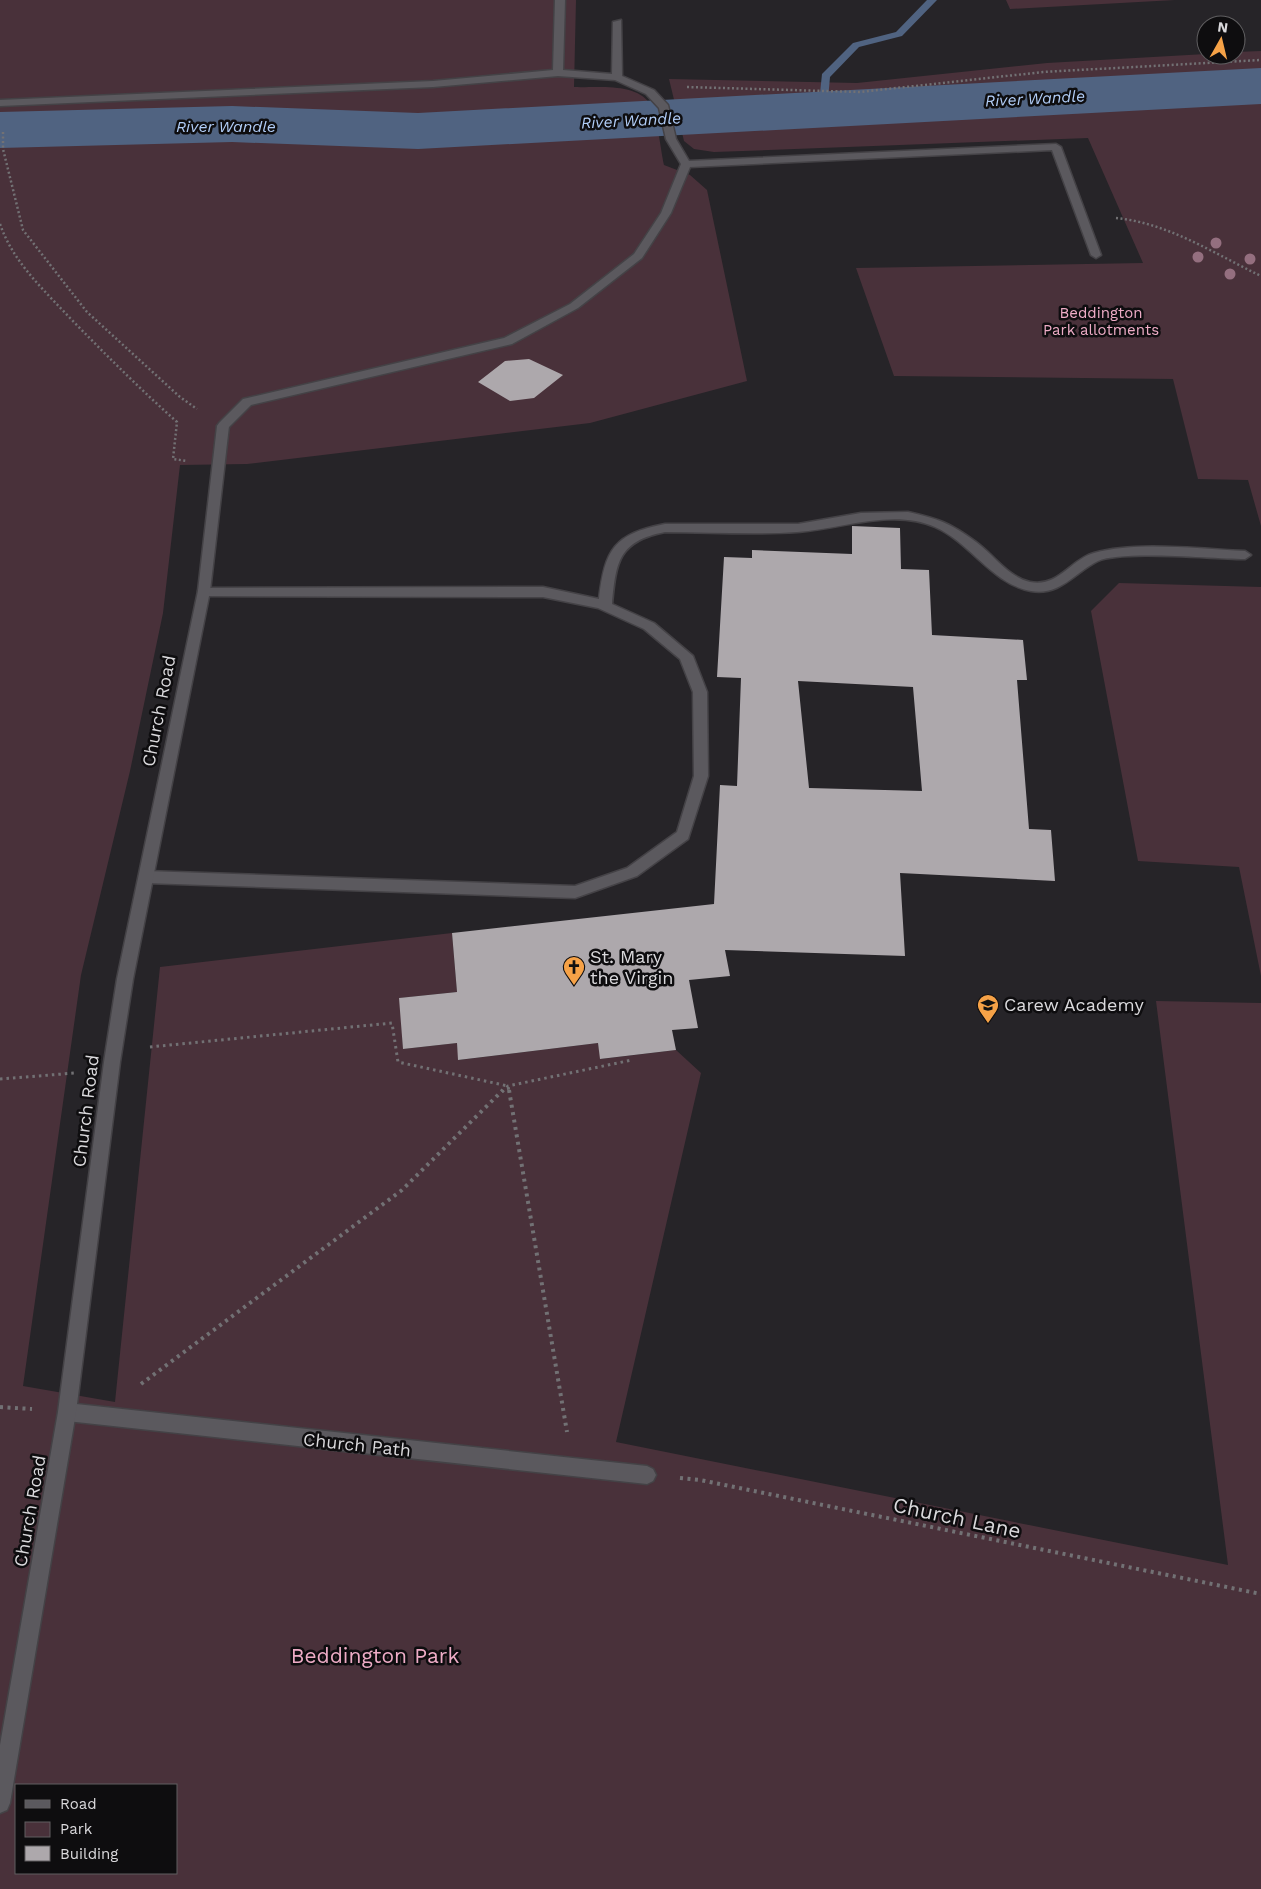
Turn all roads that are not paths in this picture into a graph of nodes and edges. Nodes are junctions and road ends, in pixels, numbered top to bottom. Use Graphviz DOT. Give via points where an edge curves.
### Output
graph roads {
  1 [pos="560,0"];
  2 [pos="618,22"];
  3 [pos="558,73"];
  4 [pos="617,77"];
  5 [pos="0,103"];
  6 [pos="686,164"];
  7 [pos="1096,254"];
  8 [pos="1245,556"];
  9 [pos="204,591"];
  10 [pos="605,606"];
  11 [pos="146,877"];
  12 [pos="67,1412"];
  13 [pos="647,1476"];
  14 [pos="0,1803"];
  1 -- 3 [label="street"];
  2 -- 4 [label="street"];
  3 -- 4 [label="street"];
  3 -- 5 [label="street" via="433,84"];
  4 -- 6 [label="street" via="650,92 664,108 671,139"];
  6 -- 7 [label="street" via="1056,146"];
  6 -- 9 [label="street, Church Road" via="666,213 638,256 574,306 508,341 247,402 223,426"];
  8 -- 10 [label="street" via="1107,554 1095,557 1056,584 1032,587 1012,581 972,546 939,523 908,516 861,517 798,528 665,528 646,530 625,541 611,559"];
  9 -- 10 [label="street" via="543,592"];
  9 -- 11 [label="street, Church Road"];
  10 -- 11 [label="street" via="649,626 686,656 700,692 701,776 683,834 632,872 575,892"];
  11 -- 12 [label="street, Church Road" via="112,1062"];
  12 -- 13 [label="street, Church Path"];
  12 -- 14 [label="street, Church Road"];
}
